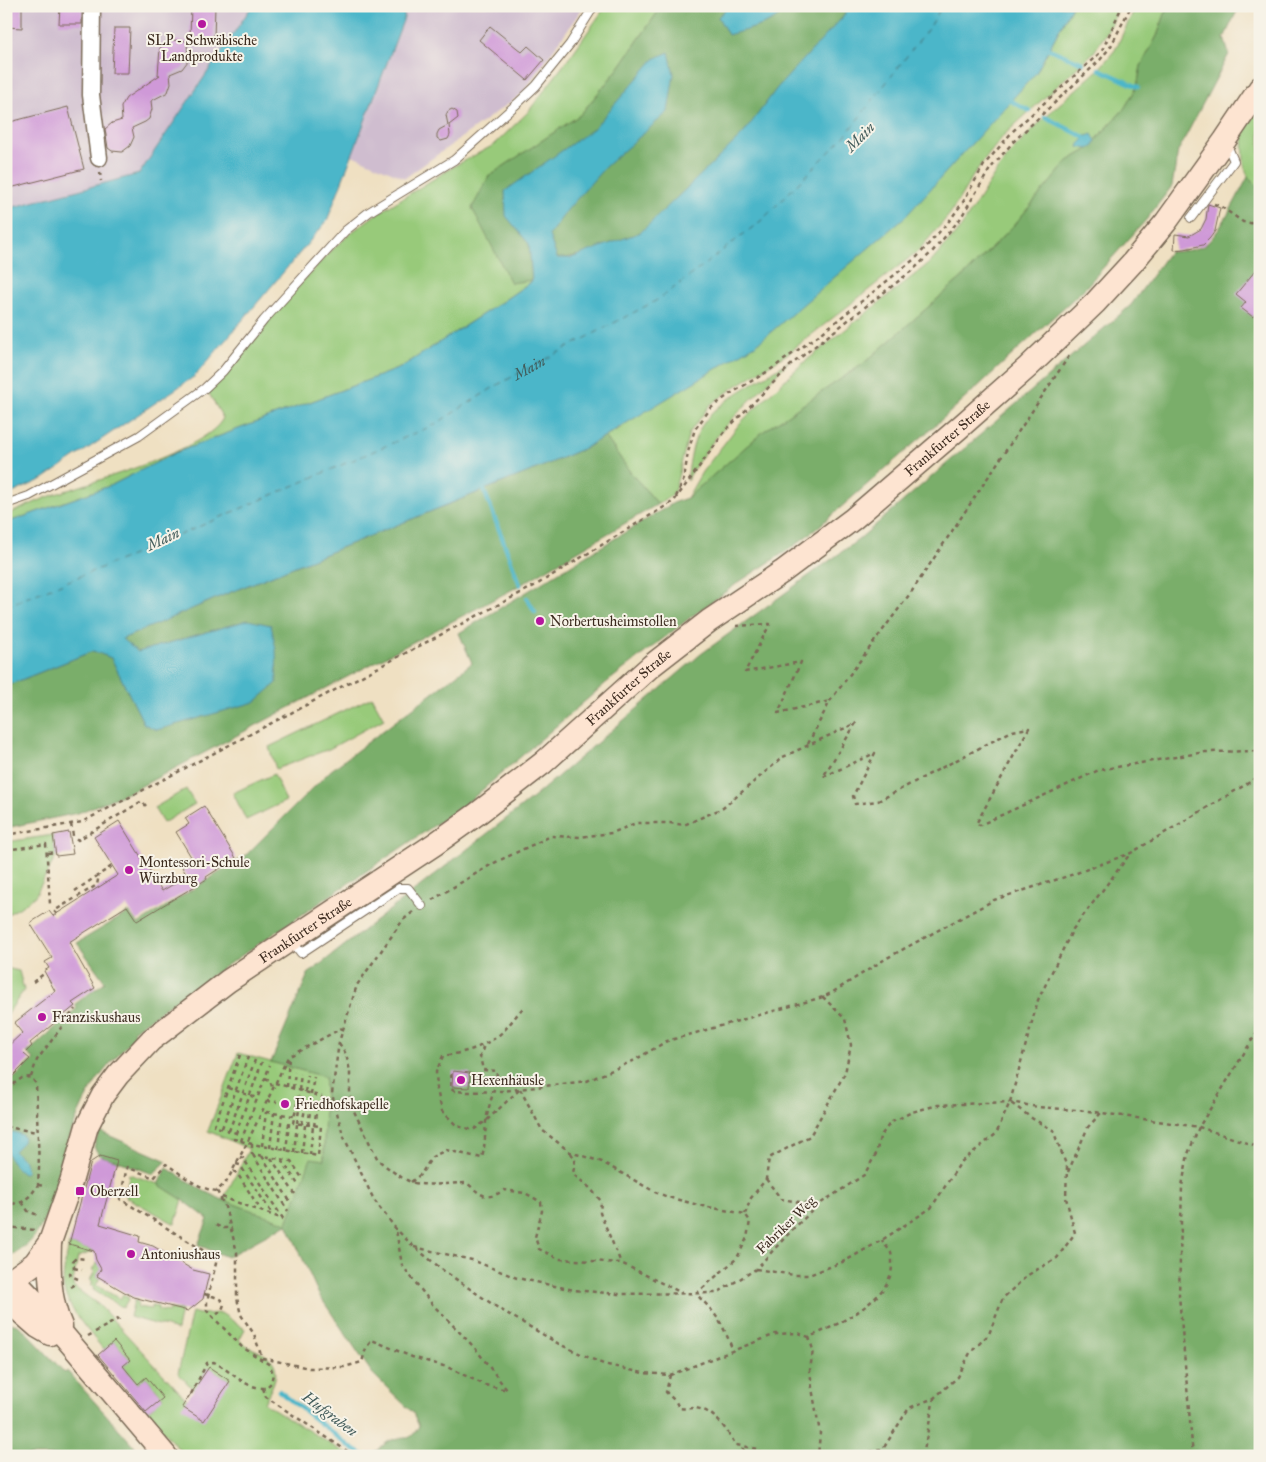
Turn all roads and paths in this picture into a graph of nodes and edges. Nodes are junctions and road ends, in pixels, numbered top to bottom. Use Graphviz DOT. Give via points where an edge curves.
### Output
graph roads {
  1 [pos="92,6"];
  2 [pos="594,6"];
  3 [pos="1122,6"];
  4 [pos="1130,6"];
  5 [pos="1260,88"];
  6 [pos="1225,140"];
  7 [pos="99,158"];
  8 [pos="1209,202"];
  9 [pos="1191,218"];
  10 [pos="1260,233"];
  11 [pos="1260,257"];
  12 [pos="1074,349"];
  13 [pos="674,501"];
  14 [pos="6,504"];
  15 [pos="735,626"];
  16 [pos="830,701"];
  17 [pos="808,746"];
  18 [pos="1260,751"];
  19 [pos="1260,776"];
  20 [pos="146,806"];
  21 [pos="70,824"];
  22 [pos="6,835"];
  23 [pos="6,850"];
  24 [pos="56,852"];
  25 [pos="48,853"];
  26 [pos="1131,853"];
  27 [pos="112,866"];
  28 [pos="99,875"];
  29 [pos="75,891"];
  30 [pos="50,904"];
  31 [pos="422,906"];
  32 [pos="56,914"];
  33 [pos="291,939"];
  34 [pos="6,956"];
  35 [pos="6,963"];
  36 [pos="45,973"];
  37 [pos="33,982"];
  38 [pos="823,997"];
  39 [pos="523,1008"];
  40 [pos="75,1009"];
  41 [pos="343,1027"];
  42 [pos="1260,1027"];
  43 [pos="338,1042"];
  44 [pos="484,1044"];
  45 [pos="240,1055"];
  46 [pos="289,1056"];
  47 [pos="248,1057"];
  48 [pos="255,1060"];
  49 [pos="262,1062"];
  50 [pos="270,1064"];
  51 [pos="295,1072"];
  52 [pos="301,1074"];
  53 [pos="451,1074"];
  54 [pos="308,1075"];
  55 [pos="31,1077"];
  56 [pos="314,1077"];
  57 [pos="265,1078"];
  58 [pos="276,1083"];
  59 [pos="287,1087"];
  60 [pos="228,1088"];
  61 [pos="293,1088"];
  62 [pos="6,1089"];
  63 [pos="520,1089"];
  64 [pos="236,1090"];
  65 [pos="272,1090"];
  66 [pos="299,1090"];
  67 [pos="494,1090"];
  68 [pos="305,1092"];
  69 [pos="243,1093"];
  70 [pos="311,1094"];
  71 [pos="250,1096"];
  72 [pos="322,1097"];
  73 [pos="257,1098"];
  74 [pos="267,1101"];
  75 [pos="276,1102"];
  76 [pos="1010,1102"];
  77 [pos="299,1103"];
  78 [pos="306,1104"];
  79 [pos="311,1105"];
  80 [pos="317,1106"];
  81 [pos="322,1108"];
  82 [pos="264,1112"];
  83 [pos="1101,1112"];
  84 [pos="274,1113"];
  85 [pos="282,1114"];
  86 [pos="294,1116"];
  87 [pos="486,1121"];
  88 [pos="296,1123"];
  89 [pos="305,1124"];
  90 [pos="313,1125"];
  91 [pos="6,1127"];
  92 [pos="1199,1127"];
  93 [pos="222,1128"];
  94 [pos="229,1131"];
  95 [pos="37,1132"];
  96 [pos="236,1133"];
  97 [pos="241,1141"];
  98 [pos="247,1143"];
  99 [pos="252,1144"];
  100 [pos="262,1146"];
  101 [pos="1260,1147"];
  102 [pos="270,1148"];
  103 [pos="278,1149"];
  104 [pos="286,1151"];
  105 [pos="294,1152"];
  106 [pos="570,1152"];
  107 [pos="302,1153"];
  108 [pos="252,1154"];
  109 [pos="310,1155"];
  110 [pos="262,1156"];
  111 [pos="240,1157"];
  112 [pos="272,1158"];
  113 [pos="281,1159"];
  114 [pos="236,1164"];
  115 [pos="233,1171"];
  116 [pos="1067,1173"];
  117 [pos="302,1178"];
  118 [pos="766,1179"];
  119 [pos="411,1182"];
  120 [pos="38,1185"];
  121 [pos="46,1186"];
  122 [pos="299,1186"];
  123 [pos="217,1191"];
  124 [pos="295,1194"];
  125 [pos="221,1197"];
  126 [pos="22,1202"];
  127 [pos="291,1203"];
  128 [pos="6,1205"];
  129 [pos="818,1205"];
  130 [pos="288,1211"];
  131 [pos="262,1212"];
  132 [pos="746,1214"];
  133 [pos="273,1216"];
  134 [pos="44,1217"];
  135 [pos="216,1225"];
  136 [pos="6,1228"];
  137 [pos="232,1228"];
  138 [pos="396,1229"];
  139 [pos="44,1236"];
  140 [pos="882,1240"];
  141 [pos="413,1246"];
  142 [pos="87,1259"];
  143 [pos="621,1263"];
  144 [pos="74,1268"];
  145 [pos="756,1268"];
  146 [pos="82,1270"];
  147 [pos="78,1279"];
  148 [pos="76,1284"];
  149 [pos="8,1288"];
  150 [pos="71,1288"];
  151 [pos="204,1294"];
  152 [pos="684,1294"];
  153 [pos="696,1294"];
  154 [pos="122,1317"];
  155 [pos="214,1317"];
  156 [pos="91,1334"];
  157 [pos="809,1337"];
  158 [pos="72,1347"];
  159 [pos="733,1351"];
  160 [pos="262,1358"];
  161 [pos="670,1375"];
  162 [pos="263,1388"];
  163 [pos="191,1394"];
  164 [pos="934,1398"];
  165 [pos="742,1446"];
  166 [pos="353,1455"];
  167 [pos="166,1456"];
  168 [pos="748,1456"];
  169 [pos="763,1456"];
  170 [pos="818,1456"];
  171 [pos="854,1456"];
  172 [pos="923,1456"];
  173 [pos="1193,1456"];
  1 -- 7 [label="street" via="90,95"];
  2 -- 14 [label="lane" via="570,44 525,96 454,160 369,212 345,231 205,388 139,436 28,496"];
  3 -- 13 [label="path" via="1102,51 1013,131 984,165 950,220 917,257 823,332 711,408 695,429 684,479"];
  4 -- 13 [label="path" via="1111,46 1100,60 1014,141 990,169 960,219 932,252 792,364 726,430"];
  5 -- 6 [label="main road, Frankfurter Straße"];
  6 -- 9 [label="lane" via="1234,161"];
  6 -- 33 [label="main road, Frankfurter Straße" via="1166,222 1095,302 1028,367 874,500 782,572 709,621 651,666 543,763 477,814"];
  8 -- 10 [label="path" via="1243,222 1256,224"];
  10 -- 11 [label="path" via="1256,250"];
  12 -- 16 [label="path" via="912,591"];
  13 -- 21 [label="path" via="536,585 91,818"];
  15 -- 16 [label="path" via="770,624 744,672 801,662 778,713"];
  16 -- 17 [label="path"];
  17 -- 18 [label="path" via="856,723 823,777 875,752 853,796 855,804 878,801 1012,731 1030,728 976,824 1099,770 1205,752"];
  17 -- 31 [label="path" via="783,758 723,808 684,825 636,823 604,834 551,836 492,864"];
  19 -- 26 [label="path"];
  20 -- 21 [label="path" via="142,800 78,840 73,836"];
  21 -- 22 [label="path"];
  23 -- 25 [label="path" via="46,844"];
  24 -- 25 [label="path"];
  25 -- 30 [label="path"];
  26 -- 38 [label="path" via="994,900"];
  26 -- 76 [label="path" via="1073,929 1038,1000"];
  27 -- 28 [label="path"];
  28 -- 29 [label="path"];
  28 -- 32 [label="path" via="97,885 54,911"];
  31 -- 33 [label="lane" via="408,888 399,888 301,953"];
  31 -- 41 [label="path" via="402,920 357,984"];
  33 -- 139 [label="main road, Frankfurter Straße" via="188,1010 151,1040 118,1075 87,1126 71,1182"];
  34 -- 35 [label="path" via="10,961"];
  36 -- 37 [label="path"];
  38 -- 63 [label="path" via="667,1040 633,1061 587,1080"];
  38 -- 118 [label="path" via="845,1019 851,1045 845,1073 810,1136 769,1158"];
  39 -- 44 [label="path" via="500,1034"];
  40 -- 55 [label="path" via="38,1060"];
  41 -- 43 [label="path"];
  41 -- 46 [label="path"];
  42 -- 92 [label="path"];
  43 -- 119 [label="path" via="346,1054 350,1071 350,1103 378,1160"];
  43 -- 138 [label="path" via="332,1094 343,1135 374,1200"];
  44 -- 67 [label="path" via="480,1057 483,1070 497,1071"];
  44 -- 87 [label="path" via="463,1053 443,1056 436,1072 436,1090 442,1111 457,1126 473,1130"];
  45 -- 60 [label="path"];
  46 -- 58 [label="path"];
  46 -- 59 [label="path"];
  47 -- 64 [label="path"];
  48 -- 69 [label="path"];
  49 -- 71 [label="path"];
  50 -- 57 [label="path"];
  51 -- 61 [label="path"];
  52 -- 66 [label="path"];
  53 -- 67 [label="path" via="450,1088 454,1091"];
  54 -- 68 [label="path"];
  55 -- 62 [label="path" via="22,1078"];
  55 -- 95 [label="path" via="36,1084"];
  56 -- 70 [label="path"];
  57 -- 65 [label="path" via="270,1080"];
  57 -- 73 [label="path"];
  58 -- 59 [label="path"];
  58 -- 65 [label="path"];
  59 -- 61 [label="path"];
  60 -- 64 [label="path"];
  60 -- 93 [label="path" via="214,1126"];
  61 -- 66 [label="path"];
  63 -- 67 [label="path"];
  63 -- 87 [label="path"];
  63 -- 106 [label="path" via="542,1130"];
  64 -- 69 [label="path"];
  64 -- 93 [label="path"];
  65 -- 74 [label="path"];
  66 -- 68 [label="path"];
  66 -- 77 [label="path"];
  67 -- 87 [label="path"];
  68 -- 70 [label="path"];
  69 -- 71 [label="path"];
  69 -- 94 [label="path"];
  70 -- 72 [label="path"];
  71 -- 73 [label="path"];
  71 -- 96 [label="path"];
  73 -- 97 [label="path"];
  74 -- 75 [label="path"];
  74 -- 82 [label="path"];
  76 -- 83 [label="path, Fabriker Weg"];
  76 -- 116 [label="path" via="1053,1130"];
  76 -- 129 [label="path, Fabriker Weg" via="938,1105 912,1112 890,1123 880,1137 876,1154 864,1175"];
  76 -- 140 [label="path" via="996,1134 961,1162 931,1208"];
  77 -- 78 [label="path"];
  77 -- 86 [label="path"];
  77 -- 88 [label="path"];
  78 -- 79 [label="path"];
  78 -- 89 [label="path"];
  79 -- 80 [label="path"];
  79 -- 89 [label="path"];
  80 -- 81 [label="path"];
  80 -- 90 [label="path"];
  82 -- 84 [label="path"];
  82 -- 98 [label="path"];
  82 -- 100 [label="path"];
  83 -- 92 [label="path, Fabriker Weg"];
  83 -- 116 [label="path" via="1088,1127"];
  84 -- 85 [label="path"];
  84 -- 102 [label="path"];
  85 -- 86 [label="path"];
  85 -- 103 [label="path"];
  86 -- 88 [label="path"];
  87 -- 119 [label="path" via="482,1158 446,1150 432,1157 421,1174"];
  88 -- 89 [label="path"];
  88 -- 104 [label="path" via="289,1123"];
  88 -- 105 [label="path"];
  89 -- 90 [label="path"];
  89 -- 107 [label="path"];
  90 -- 109 [label="path"];
  90 -- 109 [label="path" via="321,1126 318,1156"];
  91 -- 95 [label="path"];
  92 -- 101 [label="path, Fabriker Weg"];
  92 -- 173 [label="path" via="1188,1154 1182,1186 1179,1259 1180,1315"];
  93 -- 94 [label="path"];
  94 -- 96 [label="path"];
  95 -- 120 [label="path"];
  96 -- 97 [label="path" via="234,1139"];
  97 -- 98 [label="path"];
  98 -- 99 [label="path"];
  98 -- 111 [label="path"];
  99 -- 100 [label="path"];
  99 -- 108 [label="path"];
  100 -- 102 [label="path"];
  102 -- 103 [label="path"];
  103 -- 104 [label="path"];
  104 -- 105 [label="path"];
  105 -- 107 [label="path"];
  106 -- 132 [label="path" via="602,1162 668,1197"];
  106 -- 143 [label="path" via="575,1160 573,1174 601,1201 600,1213"];
  107 -- 109 [label="path"];
  108 -- 110 [label="path"];
  108 -- 130 [label="path"];
  110 -- 112 [label="path"];
  110 -- 127 [label="path"];
  111 -- 114 [label="path"];
  111 -- 133 [label="path" via="284,1220"];
  112 -- 113 [label="path"];
  112 -- 124 [label="path"];
  113 -- 117 [label="path" via="291,1161"];
  113 -- 122 [label="path"];
  114 -- 115 [label="path"];
  114 -- 133 [label="path" via="240,1165"];
  115 -- 123 [label="path"];
  115 -- 131 [label="path" via="237,1172"];
  116 -- 164 [label="path" via="1066,1198 1075,1233 1057,1258 1028,1274 1003,1298 989,1334 970,1353 958,1377"];
  118 -- 129 [label="path" via="781,1199"];
  118 -- 132 [label="path" via="751,1198"];
  119 -- 143 [label="path" via="466,1182 481,1196 494,1197 504,1190 525,1193 542,1202 535,1237 539,1250 559,1260"];
  120 -- 121 [label="path"];
  120 -- 126 [label="path"];
  123 -- 125 [label="path"];
  123 -- 155 [label="path" via="195,1184 166,1164 154,1178 127,1167 120,1200 217,1259 207,1301 207,1311"];
  125 -- 131 [label="path"];
  125 -- 137 [label="path"];
  126 -- 128 [label="path"];
  126 -- 134 [label="path" via="32,1213"];
  129 -- 145 [label="path, Fabriker Weg"];
  131 -- 133 [label="path"];
  132 -- 153 [label="path" via="750,1222 747,1238 737,1258"];
  135 -- 137 [label="path"];
  136 -- 139 [label="path"];
  137 -- 160 [label="path" via="238,1252 237,1298 241,1315 254,1334"];
  138 -- 141 [label="path"];
  138 -- 160 [label="path" via="402,1265 432,1304 475,1348 507,1390 485,1385 447,1367 372,1340 362,1362 344,1367 309,1368"];
  139 -- 149 [label="main road, Frankfurter Straße" via="35,1262"];
  139 -- 158 [label="main road" via="54,1307"];
  140 -- 145 [label="path" via="845,1261 809,1275"];
  140 -- 157 [label="path" via="891,1254 892,1271 888,1284 863,1308 834,1327"];
  141 -- 152 [label="path, Fabriker Weg" via="472,1260 517,1278 574,1290"];
  141 -- 161 [label="path" via="498,1308 559,1344 603,1364 643,1374"];
  142 -- 144 [label="path" via="75,1259 72,1263"];
  143 -- 152 [label="path"];
  144 -- 146 [label="path"];
  144 -- 147 [label="path" via="71,1276"];
  145 -- 153 [label="path, Fabriker Weg" via="717,1293"];
  148 -- 150 [label="path"];
  149 -- 158 [label="main road" via="38,1327"];
  151 -- 155 [label="path" via="223,1300 222,1309"];
  152 -- 153 [label="path, Fabriker Weg"];
  153 -- 159 [label="path" via="723,1325"];
  154 -- 156 [label="path"];
  155 -- 160 [label="path" via="242,1347"];
  157 -- 159 [label="path" via="798,1333 776,1334"];
  157 -- 170 [label="path" via="813,1350 812,1388 820,1433"];
  158 -- 167 [label="main road"];
  159 -- 161 [label="path"];
  160 -- 162 [label="path" via="270,1365 273,1374 271,1383"];
  161 -- 165 [label="path" via="666,1392 679,1408 706,1411 720,1422 736,1445"];
  162 -- 163 [label="path" via="245,1384 214,1362 207,1363"];
  162 -- 166 [label="path" via="266,1398"];
  164 -- 171 [label="path" via="909,1408 882,1450"];
  164 -- 172 [label="path"];
  165 -- 168 [label="path"];
  165 -- 169 [label="path" via="758,1449"];
}
